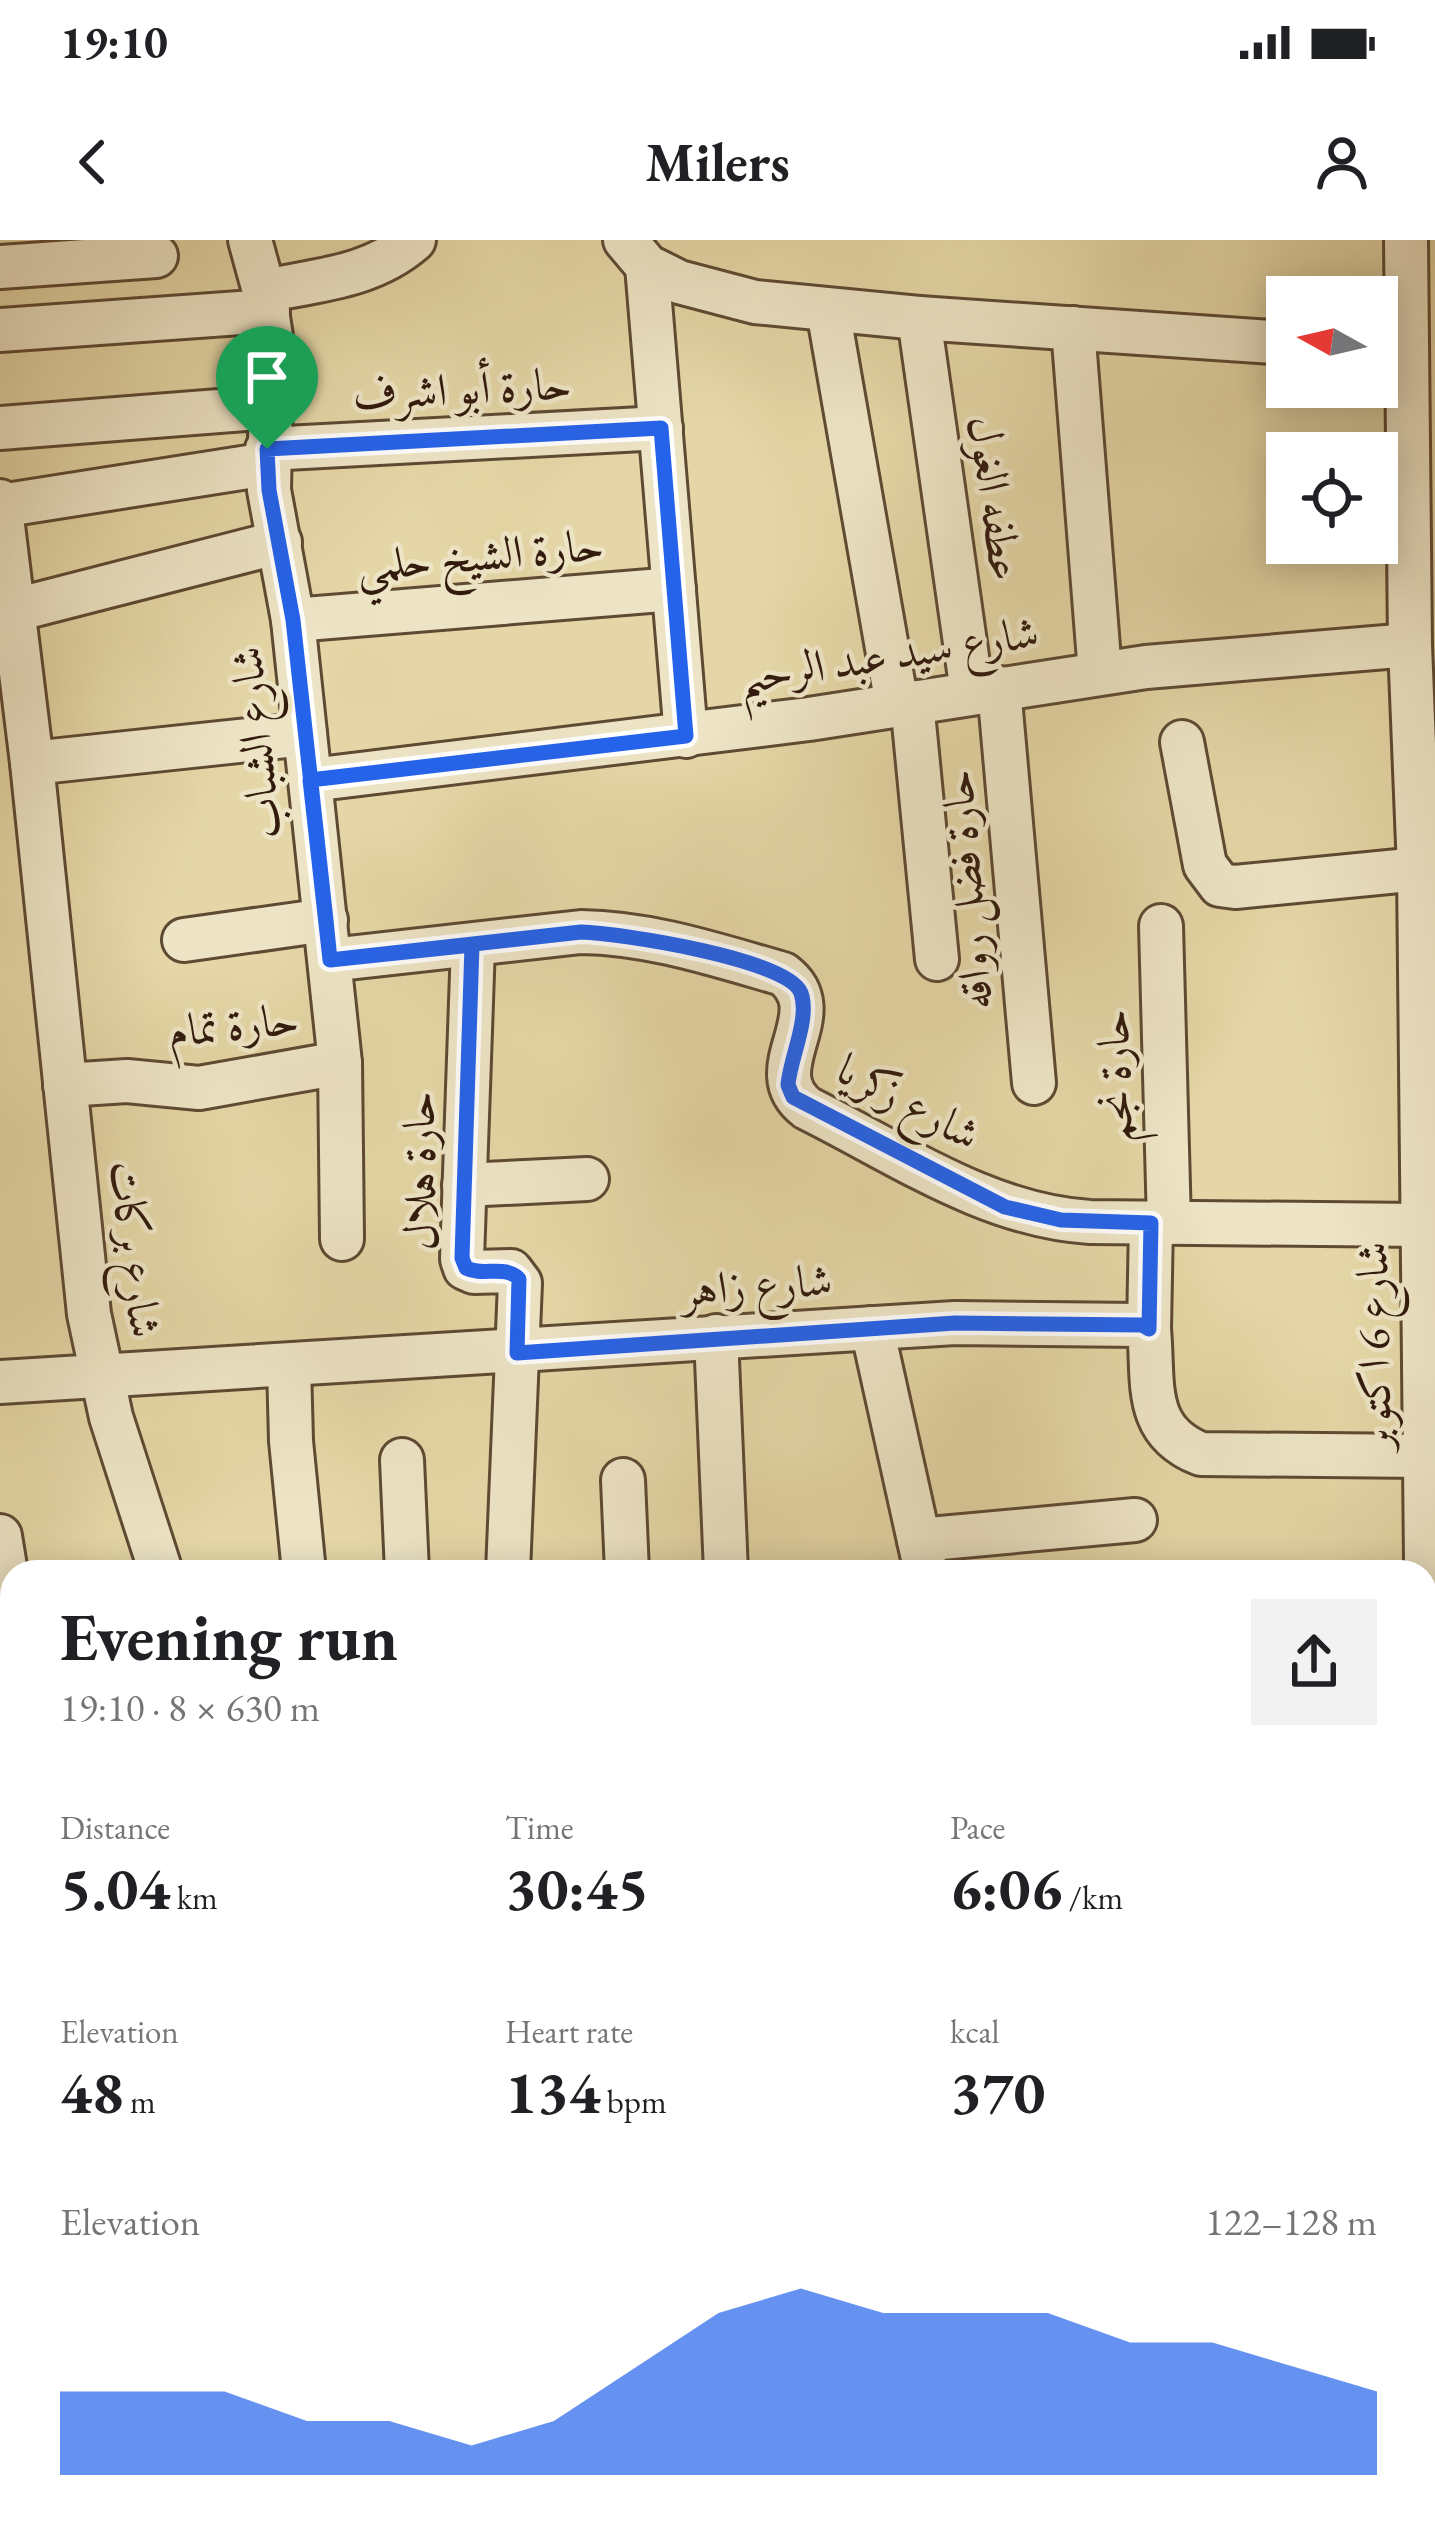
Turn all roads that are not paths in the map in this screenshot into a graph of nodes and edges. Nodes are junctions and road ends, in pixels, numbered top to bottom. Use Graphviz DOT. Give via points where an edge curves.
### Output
graph roads {
  1 [pos="250,240"];
  2 [pos="414,240"];
  3 [pos="1406,240"];
  4 [pos="636,253"];
  5 [pos="156,256"];
  6 [pos="0,268"];
  7 [pos="266,301"];
  8 [pos="1398,301"];
  9 [pos="828,310"];
  10 [pos="919,318"];
  11 [pos="1073,328"];
  12 [pos="0,330"];
  13 [pos="1266,342"];
  14 [pos="1396,408"];
  15 [pos="0,428"];
  16 [pos="661,428"];
  17 [pos="269,440"];
  18 [pos="0,503"];
  19 [pos="280,542"];
  20 [pos="674,589"];
  21 [pos="15,610"];
  22 [pos="293,620"];
  23 [pos="1410,645"];
  24 [pos="1100,674"];
  25 [pos="985,690"];
  26 [pos="905,703"];
  27 [pos="305,734"];
  28 [pos="686,736"];
  29 [pos="1183,742"];
  30 [pos="32,763"];
  31 [pos="310,780"];
  32 [pos="1419,869"];
  33 [pos="1161,926"];
  34 [pos="184,940"];
  35 [pos="328,940"];
  36 [pos="472,945"];
  37 [pos="937,959"];
  38 [pos="340,1063"];
  39 [pos="1034,1083"];
  40 [pos="65,1084"];
  41 [pos="586,1179"];
  42 [pos="464,1185"];
  43 [pos="1160,1223"];
  44 [pos="1423,1225"];
  45 [pos="342,1239"];
  46 [pos="872,1328"];
  47 [pos="1149,1329"];
  48 [pos="716,1336"];
  49 [pos="517,1353"];
  50 [pos="289,1365"];
  51 [pos="101,1376"];
  52 [pos="0,1382"];
  53 [pos="1425,1456"];
  54 [pos="401,1460"];
  55 [pos="623,1480"];
  56 [pos="1135,1520"];
  57 [pos="922,1556"];
  58 [pos="157,1560"];
  59 [pos="303,1560"];
  60 [pos="406,1560"];
  61 [pos="508,1560"];
  62 [pos="626,1560"];
  63 [pos="725,1560"];
  64 [pos="1425,1560"];
  1 -- 7 [label="street, شارع الشباب"];
  2 -- 7 [label="street" via="369,270"];
  3 -- 8 [label="street, شارع 6 اكتوبر"];
  4 -- 9 [label="street" via="679,282 712,292"];
  4 -- 16 [label="street"];
  5 -- 6 [label="street"];
  7 -- 12 [label="street"];
  7 -- 17 [label="street, شارع الشباب" via="274,375"];
  9 -- 10 [label="street"];
  9 -- 26 [label="street"];
  10 -- 11 [label="street"];
  10 -- 25 [label="street, عطفه الغول"];
  11 -- 13 [label="street"];
  11 -- 24 [label="street"];
  14 -- 23 [label="street, شارع 6 اكتوبر"];
  15 -- 17 [label="street"];
  16 -- 17 [label="street, حارة أبو اشرف"];
  16 -- 20 [label="street"];
  17 -- 18 [label="street"];
  17 -- 19 [label="street, شارع الشباب"];
  18 -- 21 [label="street, شارع بركات"];
  19 -- 21 [label="street"];
  19 -- 22 [label="street, شارع الشباب"];
  20 -- 22 [label="street, حارة الشيخ حلمي"];
  20 -- 28 [label="street"];
  21 -- 30 [label="street, شارع بركات"];
  22 -- 27 [label="street, شارع الشباب"];
  23 -- 24 [label="street, شارع سيد عبد الرحيم"];
  23 -- 32 [label="street, شارع 6 اكتوبر"];
  24 -- 25 [label="street, شارع سيد عبد الرحيم"];
  25 -- 26 [label="street, شارع سيد عبد الرحيم"];
  25 -- 39 [label="street, حارة فضل رواقه"];
  26 -- 28 [label="street, شارع سيد عبد الرحيم"];
  26 -- 37 [label="street"];
  27 -- 30 [label="street"];
  27 -- 31 [label="street, شارع الشباب"];
  28 -- 31 [label="street, شارع سيد عبد الرحيم"];
  29 -- 32 [label="street" via="1205,865 1220,885"];
  30 -- 40 [label="street, شارع بركات"];
  31 -- 35 [label="street, شارع الشباب"];
  32 -- 44 [label="street, شارع 6 اكتوبر"];
  33 -- 43 [label="street, حارة نجم"];
  34 -- 35 [label="street, شارع زكريا"];
  35 -- 36 [label="street, شارع زكريا"];
  35 -- 38 [label="street, شارع الشباب"];
  36 -- 42 [label="street, حارة هلال"];
  36 -- 43 [label="street, شارع زكريا" via="615,933 783,974 801,994 802,1011 788,1085 807,1108 1005,1207 1061,1220"];
  38 -- 40 [label="street, حارة تمام" via="199,1088"];
  38 -- 45 [label="street, شارع الشباب"];
  40 -- 51 [label="street, شارع بركات"];
  41 -- 42 [label="street"];
  42 -- 49 [label="street, حارة هلال" via="463,1264 519,1279"];
  43 -- 44 [label="street, شارع زكريا"];
  43 -- 47 [label="street, حارة نجم"];
  44 -- 53 [label="street, شارع 6 اكتوبر"];
  46 -- 47 [label="street, شارع زاهر" via="1036,1322"];
  46 -- 48 [label="street, شارع زاهر"];
  46 -- 57 [label="street"];
  47 -- 53 [label="street" via="1160,1422 1186,1448"];
  48 -- 49 [label="street, شارع زاهر"];
  48 -- 63 [label="street"];
  49 -- 50 [label="street, شارع زاهر"];
  49 -- 61 [label="street"];
  50 -- 51 [label="street, شارع زاهر"];
  50 -- 59 [label="street"];
  51 -- 52 [label="street, شارع زاهر"];
  51 -- 58 [label="street, شارع بركات"];
  53 -- 64 [label="street, شارع 6 اكتوبر"];
  54 -- 60 [label="street"];
  55 -- 62 [label="street"];
  56 -- 57 [label="street"];
}
